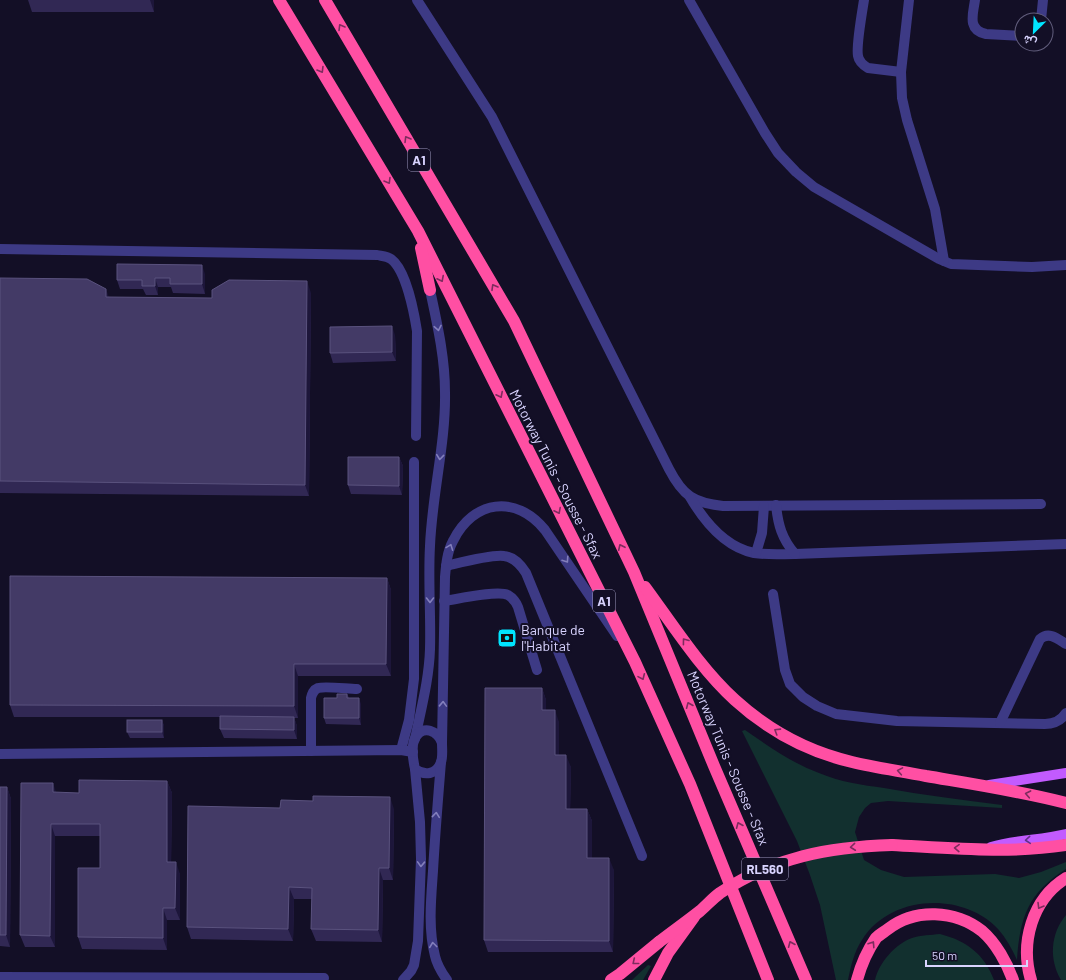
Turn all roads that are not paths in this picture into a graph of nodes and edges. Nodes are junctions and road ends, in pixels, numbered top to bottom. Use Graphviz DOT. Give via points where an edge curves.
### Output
graph roads {
  1 [pos="279,0"];
  2 [pos="324,0"];
  3 [pos="417,0"];
  4 [pos="689,0"];
  5 [pos="864,0"];
  6 [pos="909,0"];
  7 [pos="975,0"];
  8 [pos="1043,0"];
  9 [pos="1042,12"];
  10 [pos="1014,36"];
  11 [pos="901,72"];
  12 [pos="418,231"];
  13 [pos="0,249"];
  14 [pos="944,261"];
  15 [pos="1066,265"];
  16 [pos="430,290"];
  17 [pos="416,436"];
  18 [pos="414,462"];
  19 [pos="690,497"];
  20 [pos="1041,504"];
  21 [pos="776,505"];
  22 [pos="764,506"];
  23 [pos="413,544"];
  24 [pos="1066,544"];
  25 [pos="430,545"];
  26 [pos="756,553"];
  27 [pos="794,554"];
  28 [pos="446,566"];
  29 [pos="634,572"];
  30 [pos="773,594"];
  31 [pos="444,601"];
  32 [pos="1066,644"];
  33 [pos="635,662"];
  34 [pos="537,670"];
  35 [pos="357,689"];
  36 [pos="1066,713"];
  37 [pos="1000,723"];
  38 [pos="415,739"];
  39 [pos="442,743"];
  40 [pos="401,750"];
  41 [pos="310,751"];
  42 [pos="413,752"];
  43 [pos="0,754"];
  44 [pos="442,762"];
  45 [pos="415,770"];
  46 [pos="1066,773"];
  47 [pos="983,786"];
  48 [pos="1066,802"];
  49 [pos="1066,834"];
  50 [pos="1066,845"];
  51 [pos="984,849"];
  52 [pos="642,856"];
  53 [pos="1066,878"];
  54 [pos="699,911"];
  55 [pos="0,977"];
  56 [pos="324,978"];
  57 [pos="403,980"];
  58 [pos="447,980"];
  59 [pos="611,980"];
  60 [pos="654,980"];
  61 [pos="768,980"];
  62 [pos="806,980"];
  63 [pos="857,980"];
  64 [pos="1013,980"];
  65 [pos="1031,980"];
  1 -- 12 [label="highway, Motorway Tunis - Sousse - Sfax / A1, one-way"];
  29 -- 2 [label="highway, Motorway Tunis - Sousse - Sfax / A1, one-way" via="514,321"];
  3 -- 19 [label="street" via="492,116 677,485"];
  4 -- 14 [label="street" via="765,133 778,153 796,172 814,187"];
  5 -- 11 [label="street" via="858,59 868,68"];
  6 -- 11 [label="street"];
  7 -- 10 [label="street" via="972,24 975,29 980,33"];
  8 -- 9 [label="street"];
  11 -- 14 [label="street" via="902,98 935,209"];
  12 -- 16 [label="highway"];
  12 -- 33 [label="highway, Motorway Tunis - Sousse - Sfax / A1, one-way"];
  13 -- 17 [label="street" via="369,254 390,257 398,264 403,276 416,322"];
  14 -- 15 [label="street" via="958,265"];
  16 -- 25 [label="street, one-way" via="442,350 445,391"];
  18 -- 23 [label="street"];
  19 -- 22 [label="street" via="706,504"];
  19 -- 26 [label="street" via="718,533 742,550"];
  20 -- 21 [label="street"];
  21 -- 22 [label="street"];
  21 -- 27 [label="street" via="781,532"];
  22 -- 26 [label="street" via="762,533"];
  23 -- 25 [label="street"];
  23 -- 40 [label="street" via="414,679 409,720"];
  24 -- 27 [label="street"];
  25 -- 38 [label="street, one-way" via="430,650 424,698"];
  26 -- 27 [label="street"];
  28 -- 31 [label="street"];
  28 -- 33 [label="street, one-way" via="452,542 462,526 475,513 500,506 525,512 545,530"];
  28 -- 52 [label="street" via="495,556 513,559 521,565"];
  47 -- 29 [label="highway, one-way" via="852,762 817,751 783,735 751,713 712,677"];
  62 -- 29 [label="highway, Motorway Tunis - Sousse - Sfax / A1, one-way"];
  30 -- 37 [label="street" via="787,678 796,690 817,706 836,714 879,720"];
  31 -- 34 [label="street" via="498,593 508,595 516,602"];
  39 -- 31 [label="street, one-way"];
  32 -- 37 [label="street" via="1048,634 1040,639"];
  33 -- 61 [label="highway, Motorway Tunis - Sousse - Sfax / A1, one-way" via="690,784"];
  35 -- 41 [label="street" via="314,690"];
  36 -- 37 [label="street" via="1052,724"];
  38 -- 39 [label="street" via="427,731 437,734"];
  38 -- 42 [label="street"];
  39 -- 44 [label="street"];
  40 -- 41 [label="street"];
  40 -- 42 [label="street"];
  41 -- 43 [label="street"];
  42 -- 45 [label="street"];
  44 -- 45 [label="street" via="430,774"];
  58 -- 44 [label="street, one-way" via="435,958 431,905"];
  45 -- 57 [label="street, one-way" via="421,859 418,942 414,965"];
  46 -- 47 [label="main road"];
  48 -- 47 [label="highway, one-way"];
  49 -- 51 [label="main road, one-way"];
  50 -- 51 [label="highway" via="1015,850"];
  51 -- 54 [label="highway, RL560, one-way, bridge" via="858,846 828,850 772,866 745,878 719,893"];
  53 -- 65 [label="highway, one-way" via="1053,888 1032,920 1027,945"];
  54 -- 59 [label="highway, RL560, one-way, bridge"];
  54 -- 60 [label="highway, bridge" via="668,953"];
  55 -- 56 [label="street"];
  63 -- 64 [label="highway, one-way" via="868,951 877,937 903,919 926,914 949,916 982,932 998,951"];
}
